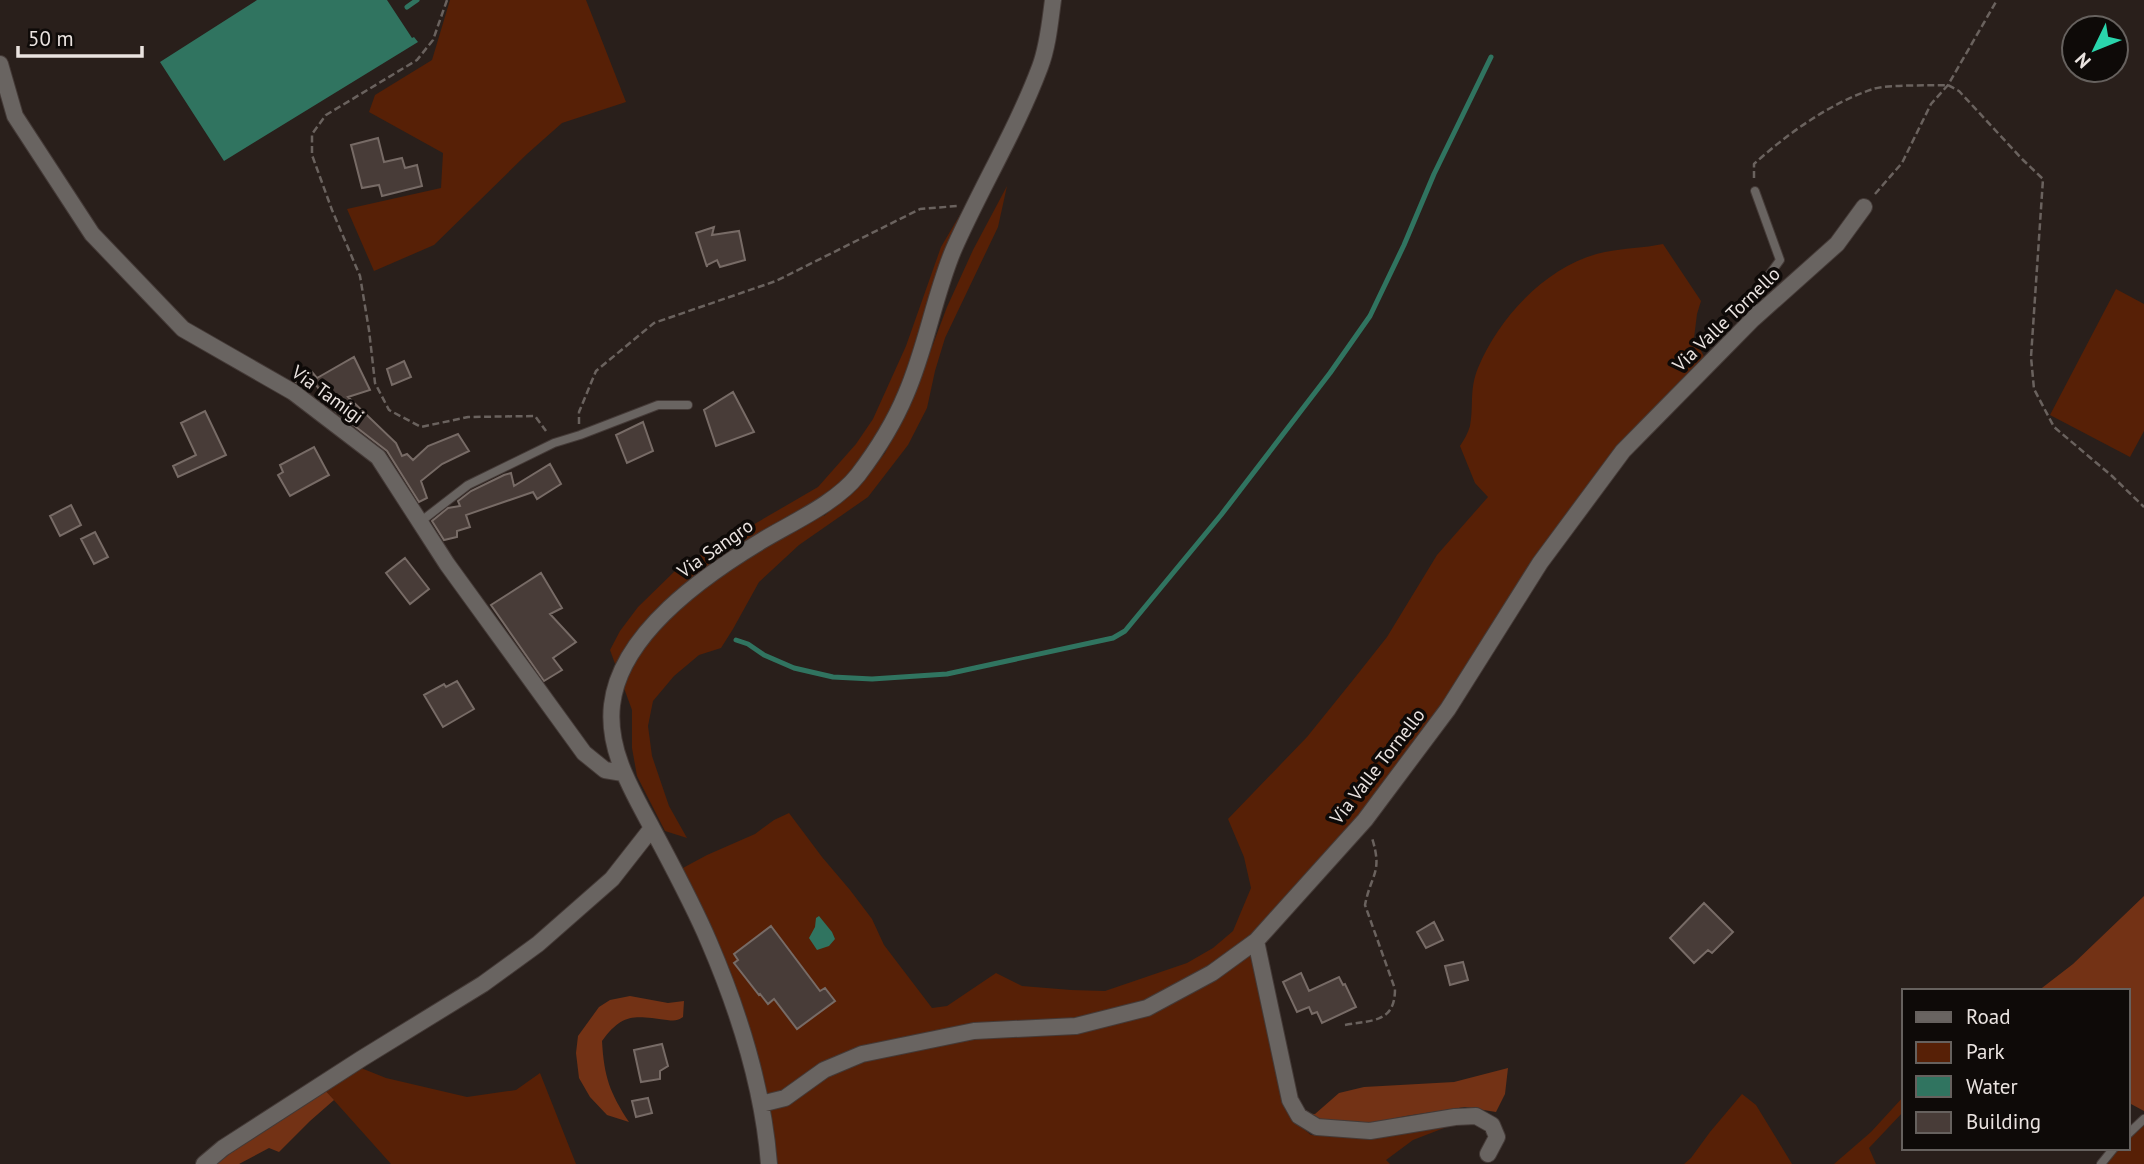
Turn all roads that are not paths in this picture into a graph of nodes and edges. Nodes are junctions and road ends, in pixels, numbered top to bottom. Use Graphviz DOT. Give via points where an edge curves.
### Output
graph roads {
  1 [pos="1053,0"];
  2 [pos="0,64"];
  3 [pos="1755,191"];
  4 [pos="1864,207"];
  5 [pos="1753,319"];
  6 [pos="688,405"];
  7 [pos="420,522"];
  8 [pos="623,773"];
  9 [pos="652,828"];
  10 [pos="1256,941"];
  11 [pos="761,1104"];
  12 [pos="2144,1119"];
  13 [pos="2130,1133"];
  14 [pos="2112,1150"];
  15 [pos="1488,1154"];
  16 [pos="204,1164"];
  17 [pos="769,1164"];
  18 [pos="2101,1164"];
  1 -- 8 [label="street, Via Sangro" via="1041,64 951,256 907,392 884,440 854,480 817,509 703,578 642,637 618,677 611,706 612,733"];
  2 -- 7 [label="street, Via Tamigi" via="15,116 92,234 183,329 293,392 378,457"];
  3 -- 5 [label="lane" via="1780,260 1753,297"];
  4 -- 5 [label="street, Via Valle Tornello" via="1837,244"];
  5 -- 10 [label="street, Via Valle Tornello" via="1623,451 1540,563 1448,709 1359,826"];
  6 -- 7 [label="lane" via="658,405 554,443 468,485"];
  7 -- 8 [label="street, Via Tamigi" via="583,753 605,770"];
  8 -- 9 [label="street, Via Sangro"];
  9 -- 11 [label="street, Via Sangro" via="708,940 743,1030"];
  9 -- 16 [label="street" via="612,879 538,944"];
  10 -- 11 [label="street, Via Valle Tornello" via="1212,973 1147,1008 1076,1026 974,1031 862,1055 824,1070 785,1098"];
  10 -- 15 [label="street" via="1290,1100 1299,1116 1317,1127 1370,1131 1476,1116 1492,1125 1497,1138"];
  11 -- 17 [label="street, Via Sangro"];
  12 -- 13 [label="lane"];
  14 -- 18 [label="lane"];
}
